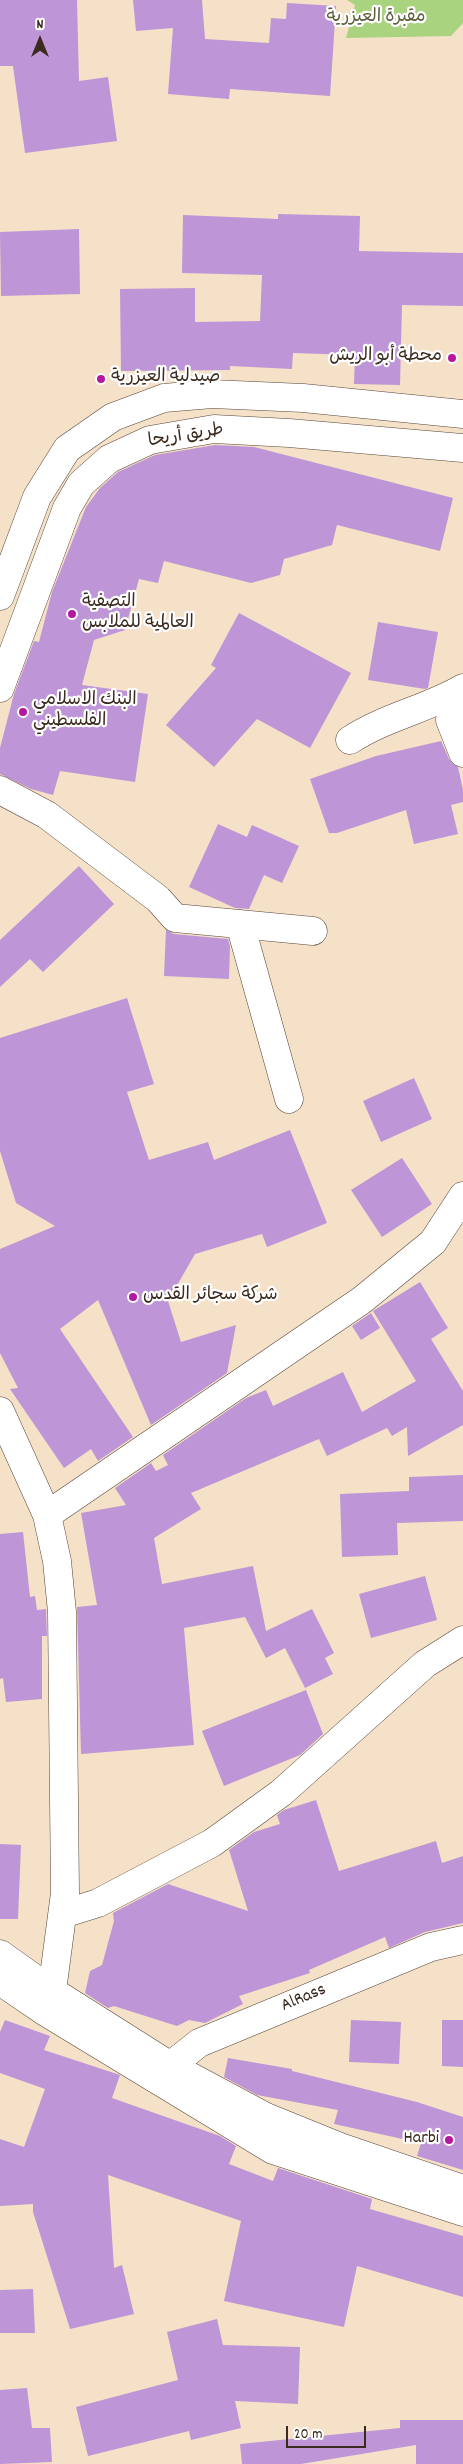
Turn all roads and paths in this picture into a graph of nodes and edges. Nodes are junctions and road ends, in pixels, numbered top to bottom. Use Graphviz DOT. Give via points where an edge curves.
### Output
graph roads {
  1 [pos="463,414"];
  2 [pos="463,448"];
  3 [pos="0,596"];
  4 [pos="0,688"];
  5 [pos="461,689"];
  6 [pos="350,740"];
  7 [pos="463,753"];
  8 [pos="0,790"];
  9 [pos="240,924"];
  10 [pos="313,931"];
  11 [pos="289,1099"];
  12 [pos="463,1196"];
  13 [pos="0,1411"];
  14 [pos="47,1515"];
  15 [pos="463,1640"];
  16 [pos="63,1914"];
  17 [pos="463,1940"];
  18 [pos="0,1954"];
  19 [pos="0,1982"];
  20 [pos="48,2001"];
  21 [pos="162,2072"];
  22 [pos="463,2189"];
  23 [pos="463,2212"];
  1 -- 3 [label="street, طريق أريحا" via="303,398 212,394 164,398 113,417 67,448 37,498"];
  2 -- 4 [label="street, طريق أريحا" via="214,429 150,440 109,459 81,484 67,508"];
  5 -- 6 [label="street" via="367,729"];
  5 -- 7 [label="street" via="450,720"];
  8 -- 9 [label="street" via="47,814 158,899 175,918"];
  9 -- 10 [label="street"];
  9 -- 11 [label="street"];
  12 -- 14 [label="street" via="433,1242 362,1300"];
  13 -- 14 [label="street"];
  14 -- 16 [label="street" via="57,1561 62,1612 66,1893"];
  15 -- 16 [label="street" via="425,1664 281,1793 212,1842 98,1903"];
  16 -- 20 [label="street"];
  17 -- 21 [label="street, AlRass" via="431,1947 199,2043"];
  18 -- 20 [label="street"];
  19 -- 20 [label="street"];
  20 -- 21 [label="street"];
  21 -- 22 [label="street" via="340,2147"];
  21 -- 23 [label="street" via="273,2150"];
}
